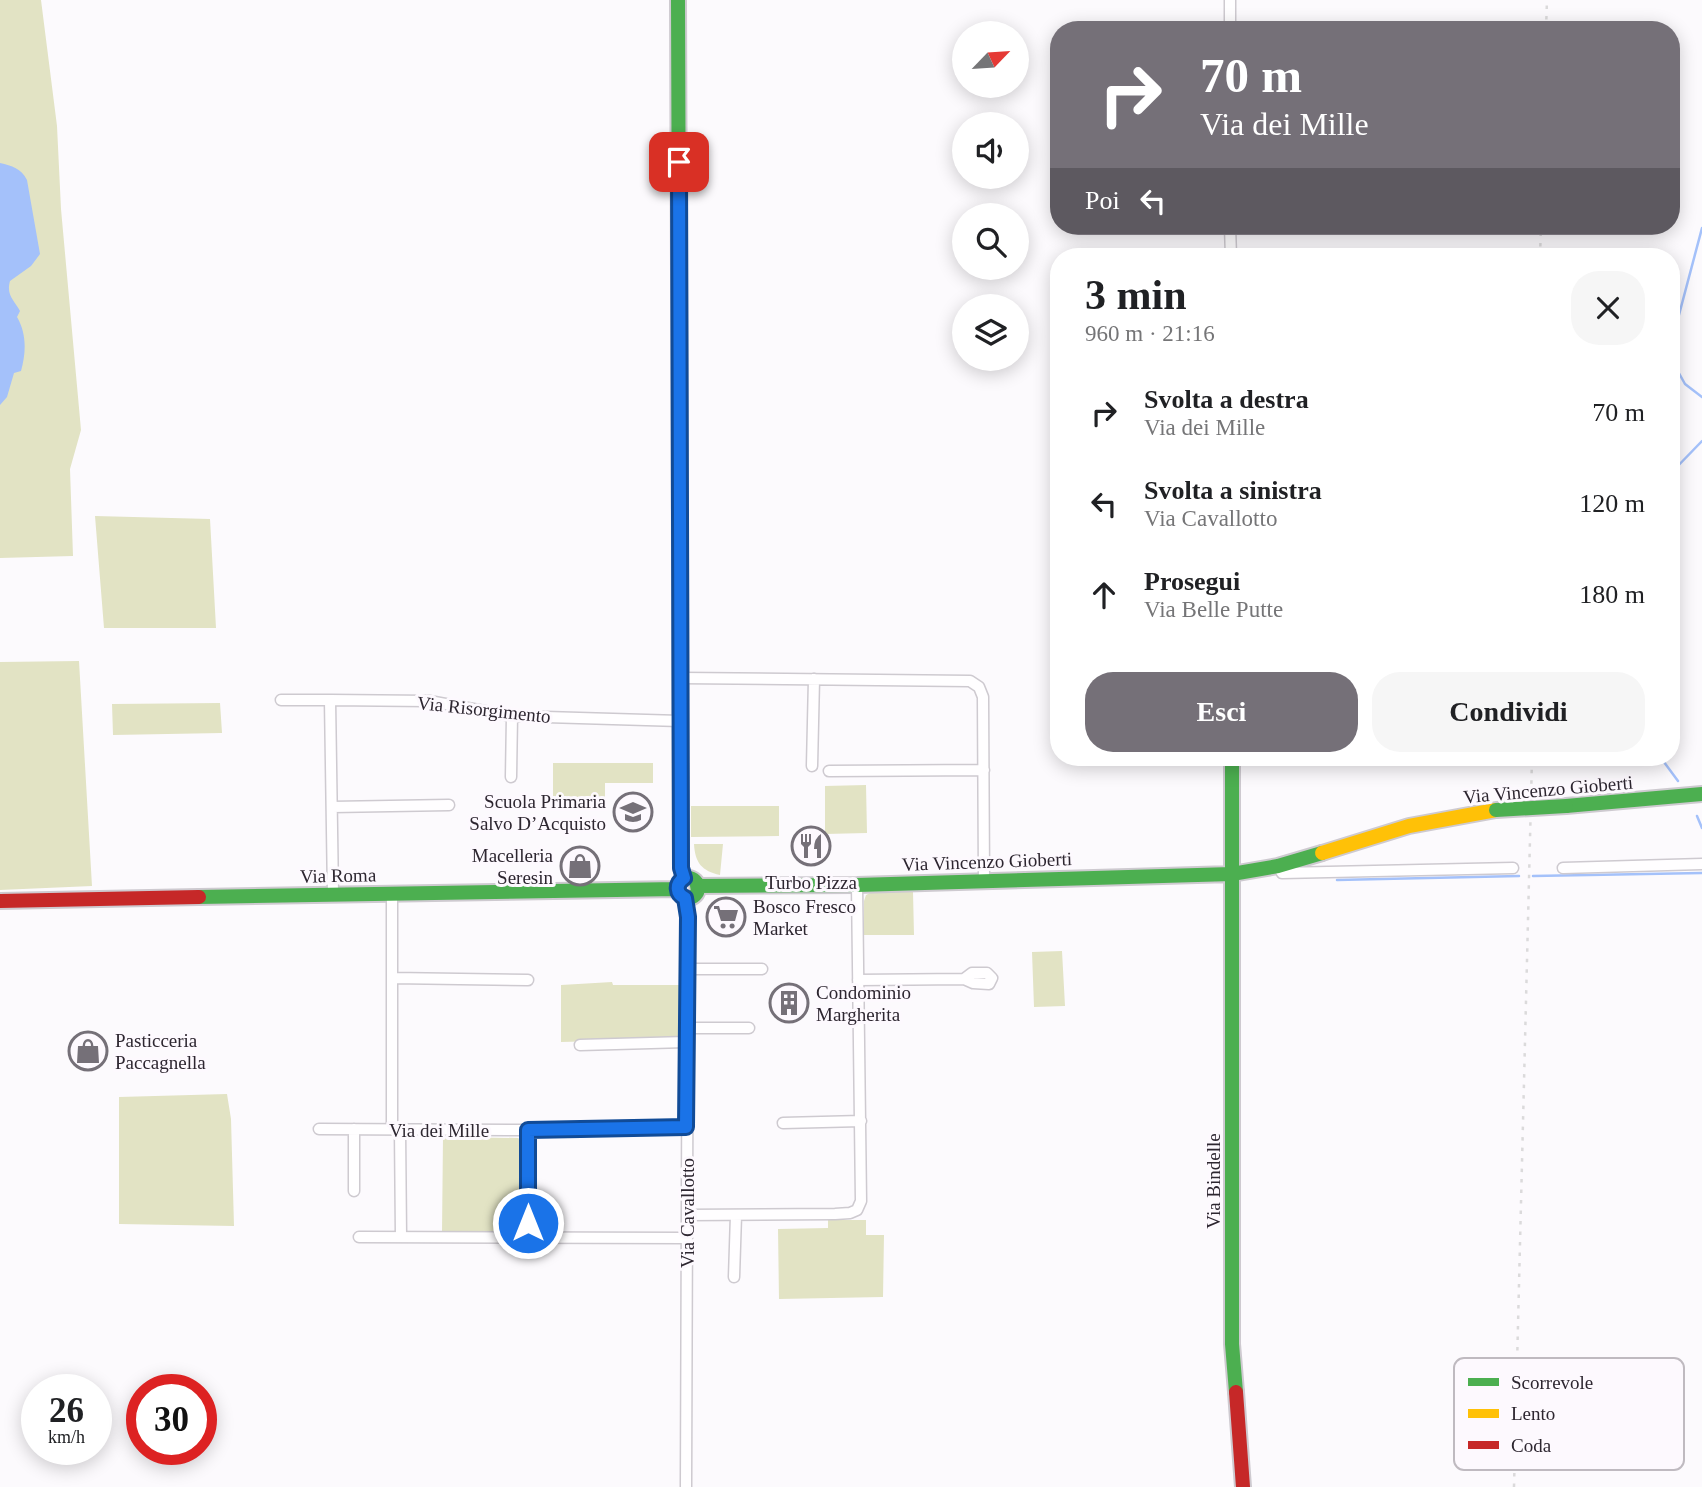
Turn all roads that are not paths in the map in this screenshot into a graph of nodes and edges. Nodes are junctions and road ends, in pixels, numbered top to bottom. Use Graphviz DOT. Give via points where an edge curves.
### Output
graph roads {
  1 [pos="678,0"];
  2 [pos="1230,0"];
  3 [pos="1230,21"];
  4 [pos="680,678"];
  5 [pos="814,679"];
  6 [pos="281,700"];
  7 [pos="330,700"];
  8 [pos="512,716"];
  9 [pos="680,721"];
  10 [pos="813,766"];
  11 [pos="1232,766"];
  12 [pos="984,770"];
  13 [pos="829,771"];
  14 [pos="511,777"];
  15 [pos="1702,794"];
  16 [pos="449,805"];
  17 [pos="332,807"];
  18 [pos="1702,864"];
  19 [pos="1278,866"];
  20 [pos="1513,868"];
  21 [pos="1563,869"];
  22 [pos="1232,874"];
  23 [pos="984,880"];
  24 [pos="857,885"];
  25 [pos="682,888"];
  26 [pos="333,894"];
  27 [pos="392,894"];
  28 [pos="0,901"];
  29 [pos="687,969"];
  30 [pos="762,969"];
  31 [pos="393,978"];
  32 [pos="964,978"];
  33 [pos="528,980"];
  34 [pos="858,980"];
  35 [pos="686,1028"];
  36 [pos="748,1028"];
  37 [pos="686,1042"];
  38 [pos="580,1045"];
  39 [pos="861,1121"];
  40 [pos="783,1123"];
  41 [pos="686,1127"];
  42 [pos="318,1129"];
  43 [pos="354,1129"];
  44 [pos="396,1130"];
  45 [pos="528,1130"];
  46 [pos="354,1191"];
  47 [pos="687,1215"];
  48 [pos="736,1215"];
  49 [pos="359,1237"];
  50 [pos="401,1237"];
  51 [pos="528,1238"];
  52 [pos="687,1238"];
  53 [pos="734,1277"];
  54 [pos="686,1487"];
  55 [pos="1243,1487"];
  1 -- 4 [label="street"];
  2 -- 3 [label="street"];
  4 -- 5 [label="street"];
  4 -- 9 [label="street"];
  5 -- 10 [label="street"];
  5 -- 12 [label="street" via="970,681 979,687 983,698"];
  6 -- 7 [label="street, Via Risorgimento"];
  7 -- 8 [label="street, Via Risorgimento" via="429,701"];
  7 -- 17 [label="street"];
  8 -- 9 [label="street, Via Risorgimento"];
  8 -- 14 [label="street"];
  9 -- 25 [label="street"];
  11 -- 22 [label="street, Via Bindelle"];
  12 -- 13 [label="street"];
  12 -- 23 [label="street"];
  15 -- 19 [label="street, Via Vincenzo Gioberti, bridge" via="1496,810 1409,826"];
  16 -- 17 [label="street"];
  17 -- 26 [label="street"];
  18 -- 21 [label="street"];
  19 -- 20 [label="street, Via Vincenzo Gioberti" via="1282,873"];
  19 -- 22 [label="street, Via Vincenzo Gioberti"];
  22 -- 23 [label="street, Via Vincenzo Gioberti"];
  22 -- 55 [label="street, Via Bindelle" via="1232,1344"];
  23 -- 24 [label="street, Via Vincenzo Gioberti"];
  24 -- 25 [label="street, Via Vincenzo Gioberti" via="698,886 695,895"];
  24 -- 34 [label="street"];
  25 -- 27 [label="street, Via Roma"];
  25 -- 29 [label="street, Via Cavallotto" via="688,917"];
  26 -- 27 [label="street, Via Roma"];
  26 -- 28 [label="street, Via Roma"];
  27 -- 31 [label="street"];
  29 -- 30 [label="street"];
  29 -- 35 [label="street, Via Cavallotto"];
  31 -- 33 [label="street"];
  31 -- 44 [label="street"];
  32 -- 34 [label="street"];
  34 -- 39 [label="street"];
  35 -- 36 [label="street"];
  35 -- 37 [label="street, Via Cavallotto"];
  37 -- 38 [label="street"];
  37 -- 41 [label="street, Via Cavallotto"];
  39 -- 40 [label="street"];
  39 -- 48 [label="street" via="861,1201 857,1210"];
  41 -- 45 [label="street, Via dei Mille"];
  41 -- 47 [label="street, Via Cavallotto"];
  42 -- 43 [label="street, Via dei Mille"];
  43 -- 44 [label="street, Via dei Mille"];
  43 -- 46 [label="street"];
  44 -- 45 [label="street, Via dei Mille"];
  44 -- 50 [label="street"];
  45 -- 51 [label="street"];
  47 -- 48 [label="street"];
  47 -- 52 [label="street, Via Cavallotto"];
  48 -- 53 [label="street"];
  49 -- 50 [label="street"];
  50 -- 51 [label="street"];
  51 -- 52 [label="street"];
  52 -- 54 [label="street, Via Cavallotto"];
}
